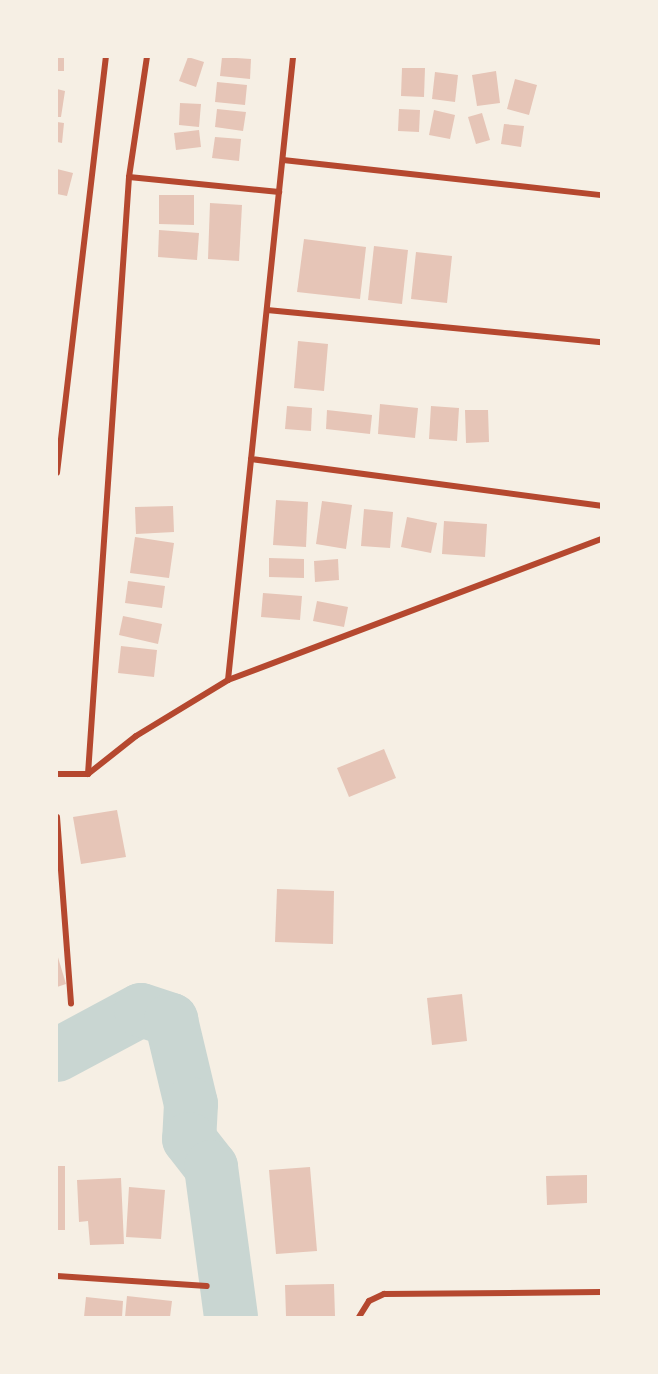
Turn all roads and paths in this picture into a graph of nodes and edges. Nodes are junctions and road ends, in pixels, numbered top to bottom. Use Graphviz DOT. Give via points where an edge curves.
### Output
graph roads {
  1 [pos="106,57"];
  2 [pos="147,57"];
  3 [pos="293,57"];
  4 [pos="283,160"];
  5 [pos="129,177"];
  6 [pos="279,192"];
  7 [pos="601,195"];
  8 [pos="267,310"];
  9 [pos="601,342"];
  10 [pos="252,459"];
  11 [pos="57,473"];
  12 [pos="601,506"];
  13 [pos="601,539"];
  14 [pos="228,680"];
  15 [pos="57,774"];
  16 [pos="88,774"];
  17 [pos="57,817"];
  18 [pos="71,1003"];
  19 [pos="57,1276"];
  20 [pos="207,1286"];
  21 [pos="601,1292"];
  22 [pos="359,1317"];
  1 -- 11 [label="street"];
  2 -- 5 [label="street"];
  3 -- 4 [label="street"];
  4 -- 6 [label="street"];
  4 -- 7 [label="street"];
  5 -- 6 [label="street"];
  5 -- 16 [label="street"];
  6 -- 8 [label="street"];
  8 -- 9 [label="street"];
  8 -- 10 [label="street"];
  10 -- 12 [label="street"];
  10 -- 14 [label="street"];
  13 -- 14 [label="street"];
  14 -- 16 [label="street" via="136,736"];
  15 -- 16 [label="street"];
  17 -- 18 [label="street"];
  19 -- 20 [label="street"];
  21 -- 22 [label="street" via="384,1294 369,1301"];
}
